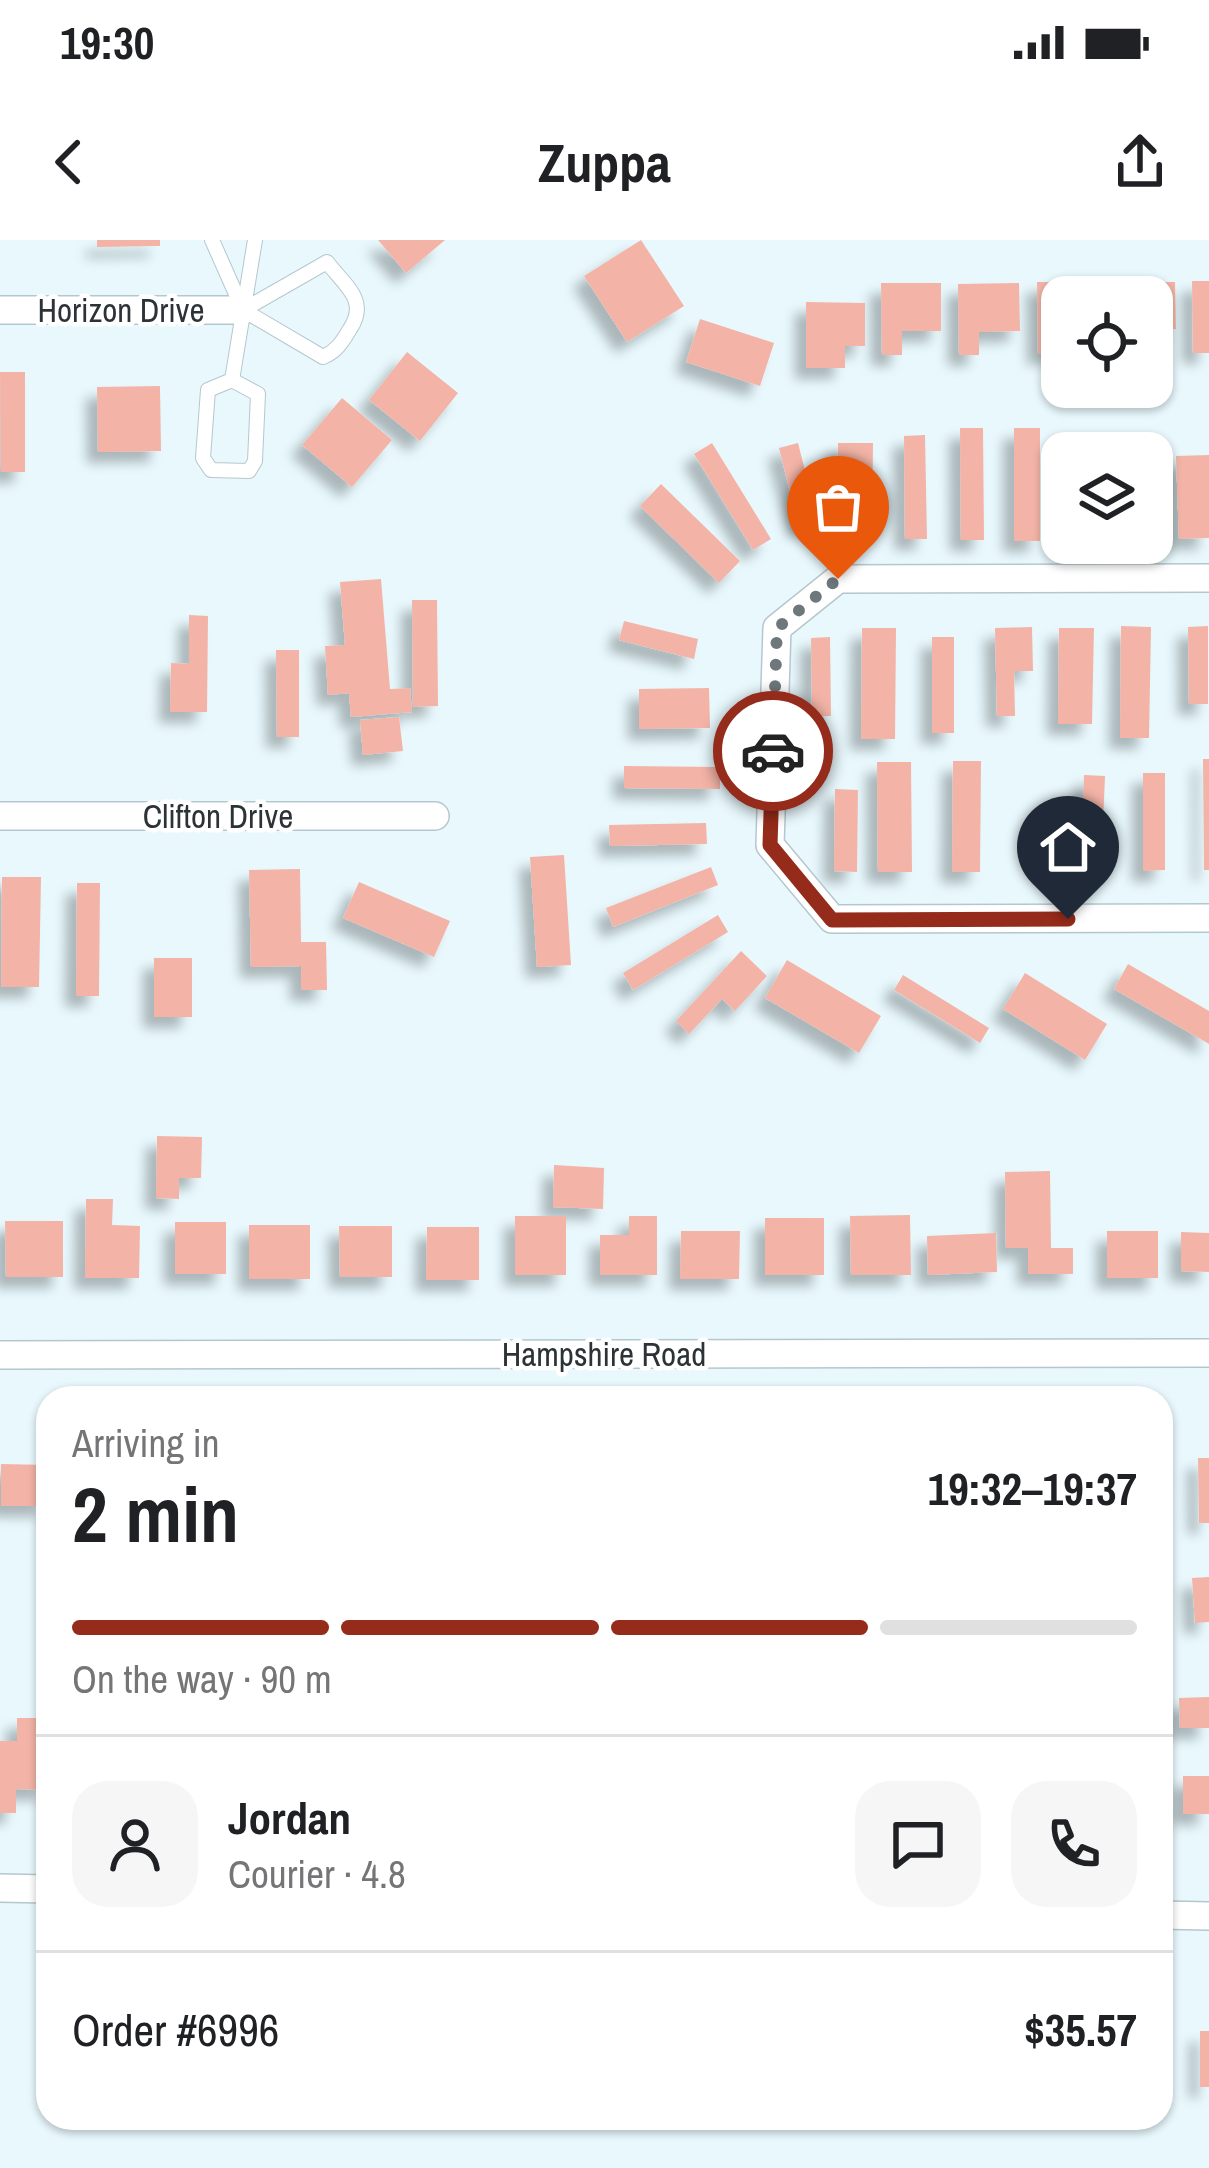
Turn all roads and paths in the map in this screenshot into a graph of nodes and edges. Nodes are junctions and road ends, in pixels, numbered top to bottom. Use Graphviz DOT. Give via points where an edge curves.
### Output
graph roads {
  1 [pos="212,240"];
  2 [pos="255,240"];
  3 [pos="0,310"];
  4 [pos="243,310"];
  5 [pos="232,380"];
  6 [pos="1209,578"];
  7 [pos="0,816"];
  8 [pos="436,816"];
  9 [pos="1209,918"];
  10 [pos="1209,1354"];
  11 [pos="0,1355"];
  12 [pos="0,1888"];
  13 [pos="36,1889"];
  14 [pos="1173,1915"];
  15 [pos="1209,1916"];
  1 -- 4 [label="lane"];
  2 -- 4 [label="lane"];
  3 -- 4 [label="street, Horizon Drive"];
  4 -- 4 [label="lane" via="323,357 336,351 359,304 327,262"];
  4 -- 5 [label="lane"];
  5 -- 5 [label="lane" via="258,394 249,471 211,470 203,458 208,390"];
  6 -- 9 [label="street" via="838,579 777,628 770,845 832,920"];
  7 -- 8 [label="street, Clifton Drive"];
  10 -- 11 [label="street, Hampshire Road"];
  12 -- 13 [label="street"];
  14 -- 15 [label="street"];
}
